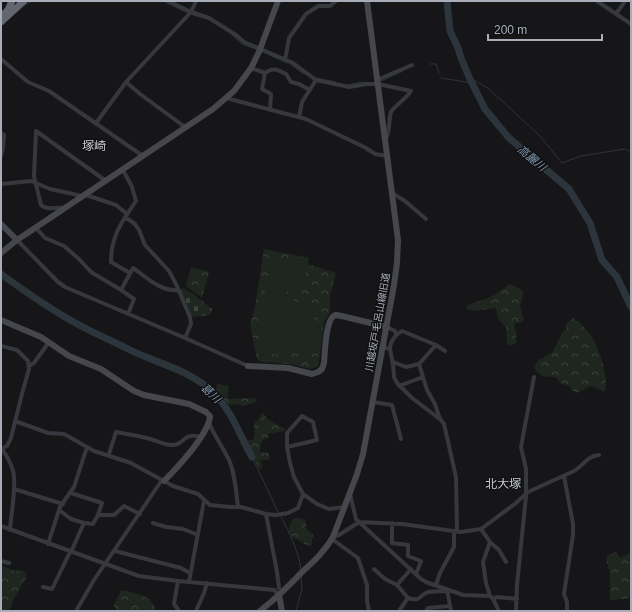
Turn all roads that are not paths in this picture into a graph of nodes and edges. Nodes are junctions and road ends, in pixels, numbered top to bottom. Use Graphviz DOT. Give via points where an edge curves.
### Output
graph roads {
  1 [pos="12,1"];
  2 [pos="24,1"];
  3 [pos="168,1"];
  4 [pos="196,1"];
  5 [pos="278,1"];
  6 [pos="336,1"];
  7 [pos="367,1"];
  8 [pos="597,1"];
  9 [pos="625,1"];
  10 [pos="190,13"];
  11 [pos="616,14"];
  12 [pos="1,17"];
  13 [pos="1,22"];
  14 [pos="631,24"];
  15 [pos="260,50"];
  16 [pos="1,59"];
  17 [pos="285,60"];
  18 [pos="412,65"];
  19 [pos="251,68"];
  20 [pos="266,74"];
  21 [pos="315,79"];
  22 [pos="126,82"];
  23 [pos="377,82"];
  24 [pos="310,90"];
  25 [pos="226,98"];
  26 [pos="270,110"];
  27 [pos="299,117"];
  28 [pos="96,124"];
  29 [pos="186,127"];
  30 [pos="1,133"];
  31 [pos="385,141"];
  32 [pos="1,156"];
  33 [pos="142,156"];
  34 [pos="387,156"];
  35 [pos="123,170"];
  36 [pos="106,181"];
  37 [pos="35,183"];
  38 [pos="1,184"];
  39 [pos="392,193"];
  40 [pos="84,196"];
  41 [pos="65,208"];
  42 [pos="126,216"];
  43 [pos="426,219"];
  44 [pos="1,224"];
  45 [pos="36,228"];
  46 [pos="17,240"];
  47 [pos="1,254"];
  48 [pos="130,273"];
  49 [pos="121,290"];
  50 [pos="178,290"];
  51 [pos="128,314"];
  52 [pos="1,320"];
  53 [pos="386,326"];
  54 [pos="396,334"];
  55 [pos="185,338"];
  56 [pos="49,342"];
  57 [pos="436,345"];
  58 [pos="1,346"];
  59 [pos="383,347"];
  60 [pos="390,349"];
  61 [pos="444,351"];
  62 [pos="393,362"];
  63 [pos="418,364"];
  64 [pos="29,366"];
  65 [pos="248,366"];
  66 [pos="423,377"];
  67 [pos="534,377"];
  68 [pos="399,386"];
  69 [pos="373,402"];
  70 [pos="440,419"];
  71 [pos="15,421"];
  72 [pos="208,422"];
  73 [pos="200,437"];
  74 [pos="401,439"];
  75 [pos="86,447"];
  76 [pos="287,447"];
  77 [pos="1,449"];
  78 [pos="109,454"];
  79 [pos="599,455"];
  80 [pos="564,476"];
  81 [pos="163,480"];
  82 [pos="14,489"];
  83 [pos="71,492"];
  84 [pos="526,493"];
  85 [pos="303,494"];
  86 [pos="350,494"];
  87 [pos="204,501"];
  88 [pos="63,504"];
  89 [pos="238,507"];
  90 [pos="345,507"];
  91 [pos="59,510"];
  92 [pos="140,514"];
  93 [pos="266,514"];
  94 [pos="98,515"];
  95 [pos="359,522"];
  96 [pos="84,523"];
  97 [pos="153,523"];
  98 [pos="392,523"];
  99 [pos="1,526"];
  100 [pos="480,529"];
  101 [pos="10,530"];
  102 [pos="456,531"];
  103 [pos="198,535"];
  104 [pos="333,538"];
  105 [pos="490,542"];
  106 [pos="48,544"];
  107 [pos="115,551"];
  108 [pos="71,552"];
  109 [pos="1,562"];
  110 [pos="506,562"];
  111 [pos="9,563"];
  112 [pos="105,564"];
  113 [pos="374,569"];
  114 [pos="411,569"];
  115 [pos="190,573"];
  116 [pos="416,574"];
  117 [pos="178,581"];
  118 [pos="189,582"];
  119 [pos="207,583"];
  120 [pos="397,585"];
  121 [pos="436,585"];
  122 [pos="43,587"];
  123 [pos="279,588"];
  124 [pos="447,590"];
  125 [pos="279,595"];
  126 [pos="491,597"];
  127 [pos="408,598"];
  128 [pos="516,599"];
  129 [pos="450,606"];
  130 [pos="76,611"];
  131 [pos="179,611"];
  132 [pos="196,611"];
  133 [pos="260,611"];
  134 [pos="282,611"];
  135 [pos="369,611"];
  136 [pos="399,611"];
  137 [pos="426,611"];
  138 [pos="450,611"];
  139 [pos="499,611"];
  140 [pos="516,611"];
  141 [pos="567,611"];
  1 -- 12 [label="highway"];
  2 -- 13 [label="highway"];
  3 -- 10 [label="street"];
  4 -- 10 [label="street"];
  5 -- 15 [label="street"];
  6 -- 17 [label="street" via="330,6 318,6 306,14 289,38"];
  7 -- 23 [label="street, 川越坂戸毛呂山線旧道"];
  8 -- 11 [label="street"];
  9 -- 11 [label="street"];
  10 -- 15 [label="street" via="209,18"];
  10 -- 22 [label="street"];
  11 -- 14 [label="street"];
  15 -- 17 [label="street"];
  15 -- 19 [label="street"];
  16 -- 28 [label="street" via="28,82 50,91"];
  17 -- 21 [label="street"];
  18 -- 23 [label="street"];
  19 -- 20 [label="street"];
  19 -- 25 [label="street"];
  20 -- 24 [label="street" via="272,69 286,74 290,82"];
  20 -- 26 [label="street" via="262,89 271,94"];
  21 -- 23 [label="street" via="349,87"];
  21 -- 24 [label="street"];
  22 -- 28 [label="street"];
  22 -- 29 [label="street"];
  23 -- 31 [label="street, 川越坂戸毛呂山線旧道"];
  23 -- 31 [label="street" via="411,91 391,113"];
  24 -- 27 [label="street" via="302,102"];
  25 -- 26 [label="street"];
  25 -- 29 [label="street"];
  26 -- 27 [label="street"];
  27 -- 34 [label="street" via="375,154"];
  28 -- 33 [label="street"];
  29 -- 33 [label="street"];
  30 -- 32 [label="street" via="4,135"];
  31 -- 34 [label="street, 川越坂戸毛呂山線旧道"];
  33 -- 35 [label="street"];
  34 -- 39 [label="street, 川越坂戸毛呂山線旧道"];
  35 -- 36 [label="street"];
  35 -- 42 [label="street" via="136,201"];
  36 -- 37 [label="street" via="36,131"];
  36 -- 40 [label="street"];
  37 -- 38 [label="street" via="31,181"];
  37 -- 40 [label="street"];
  37 -- 41 [label="street" via="44,207"];
  39 -- 43 [label="street"];
  39 -- 53 [label="street, 川越坂戸毛呂山線旧道" via="398,252"];
  40 -- 41 [label="street"];
  40 -- 42 [label="street" via="116,206"];
  41 -- 45 [label="street"];
  42 -- 48 [label="street" via="115,234 111,262"];
  42 -- 50 [label="street" via="139,230 145,245 169,271"];
  44 -- 46 [label="street"];
  45 -- 46 [label="street"];
  45 -- 49 [label="street" via="45,238 64,246 90,272"];
  46 -- 47 [label="street"];
  46 -- 51 [label="street" via="61,285"];
  48 -- 49 [label="street"];
  48 -- 50 [label="street" via="133,268 158,286 172,291"];
  49 -- 51 [label="street" via="134,299"];
  50 -- 55 [label="street" via="191,324"];
  51 -- 55 [label="street"];
  52 -- 56 [label="street"];
  53 -- 54 [label="street"];
  53 -- 59 [label="street, 川越坂戸毛呂山線旧道"];
  53 -- 65 [label="street" via="335,315 327,328 322,369 312,374 288,368"];
  54 -- 57 [label="street" via="402,331"];
  54 -- 60 [label="street"];
  55 -- 65 [label="street"];
  56 -- 64 [label="street"];
  56 -- 72 [label="street" via="69,356 101,369 134,391 196,407 210,416"];
  57 -- 61 [label="street"];
  57 -- 63 [label="street"];
  58 -- 64 [label="street" via="20,352"];
  59 -- 60 [label="street"];
  59 -- 69 [label="street, 川越坂戸毛呂山線旧道"];
  60 -- 62 [label="street"];
  62 -- 63 [label="street" via="406,367"];
  62 -- 68 [label="street" via="394,377"];
  63 -- 66 [label="street"];
  64 -- 71 [label="street"];
  66 -- 68 [label="street"];
  66 -- 70 [label="street"];
  67 -- 84 [label="street" via="520,447 526,469"];
  68 -- 70 [label="street"];
  69 -- 74 [label="street" via="392,405"];
  69 -- 86 [label="street, 川越坂戸毛呂山線旧道" via="363,454"];
  70 -- 102 [label="street" via="444,424 456,477"];
  71 -- 75 [label="street" via="48,433 64,434"];
  71 -- 77 [label="street" via="10,443"];
  72 -- 73 [label="street"];
  72 -- 89 [label="street" via="229,461"];
  73 -- 78 [label="street" via="186,437 178,444 169,445 116,432"];
  73 -- 81 [label="street" via="188,455"];
  75 -- 78 [label="street"];
  75 -- 83 [label="street"];
  76 -- 76 [label="street" via="287,433 302,416 313,422 317,440"];
  76 -- 85 [label="street" via="292,470"];
  77 -- 82 [label="street" via="14,473"];
  78 -- 81 [label="street"];
  79 -- 80 [label="street" via="586,460 578,469"];
  80 -- 84 [label="street"];
  80 -- 141 [label="street" via="573,535 564,594"];
  81 -- 87 [label="street" via="198,494"];
  81 -- 92 [label="street"];
  82 -- 88 [label="street"];
  82 -- 101 [label="street"];
  83 -- 88 [label="street"];
  83 -- 94 [label="street" via="102,503"];
  84 -- 100 [label="street"];
  84 -- 128 [label="street"];
  85 -- 90 [label="street" via="329,509"];
  85 -- 93 [label="street" via="298,508 288,513"];
  86 -- 90 [label="street, 川越坂戸毛呂山線旧道"];
  86 -- 95 [label="street"];
  87 -- 89 [label="street" via="213,506"];
  87 -- 103 [label="street"];
  88 -- 91 [label="street"];
  89 -- 93 [label="street"];
  90 -- 104 [label="street, 川越坂戸毛呂山線旧道"];
  91 -- 96 [label="street" via="71,519"];
  91 -- 106 [label="street"];
  92 -- 94 [label="street" via="124,506 114,515"];
  92 -- 107 [label="street"];
  93 -- 123 [label="street"];
  94 -- 96 [label="street" via="93,524"];
  95 -- 98 [label="street"];
  95 -- 104 [label="street"];
  95 -- 114 [label="street"];
  96 -- 108 [label="street"];
  97 -- 103 [label="street" via="184,529"];
  98 -- 102 [label="street"];
  98 -- 116 [label="street" via="392,543 408,545 408,556 421,561"];
  99 -- 101 [label="street"];
  100 -- 102 [label="street"];
  100 -- 105 [label="street"];
  101 -- 106 [label="street"];
  102 -- 121 [label="street" via="454,547"];
  103 -- 115 [label="street"];
  104 -- 125 [label="street, 川越坂戸毛呂山線旧道" via="319,556"];
  104 -- 135 [label="street" via="358,558 367,585"];
  105 -- 110 [label="street" via="499,550"];
  105 -- 126 [label="street" via="483,562"];
  106 -- 108 [label="street"];
  107 -- 112 [label="street"];
  107 -- 115 [label="street" via="181,568"];
  108 -- 112 [label="street"];
  108 -- 122 [label="street" via="52,589"];
  109 -- 111 [label="street"];
  112 -- 117 [label="street" via="139,576"];
  112 -- 130 [label="street"];
  113 -- 120 [label="street"];
  114 -- 116 [label="street"];
  114 -- 120 [label="street"];
  115 -- 118 [label="street"];
  116 -- 121 [label="street" via="426,582"];
  117 -- 118 [label="street"];
  117 -- 131 [label="street" via="174,604"];
  118 -- 119 [label="street"];
  119 -- 125 [label="street" via="274,590"];
  119 -- 132 [label="street"];
  120 -- 127 [label="street"];
  121 -- 124 [label="street"];
  124 -- 126 [label="street" via="463,595"];
  124 -- 127 [label="street" via="426,593 418,599"];
  124 -- 129 [label="street"];
  125 -- 133 [label="street, 川越坂戸毛呂山線旧道"];
  125 -- 134 [label="street"];
  126 -- 128 [label="street"];
  126 -- 139 [label="street"];
  127 -- 136 [label="street"];
  128 -- 140 [label="street"];
  129 -- 137 [label="street" via="428,608"];
  129 -- 138 [label="street"];
}
